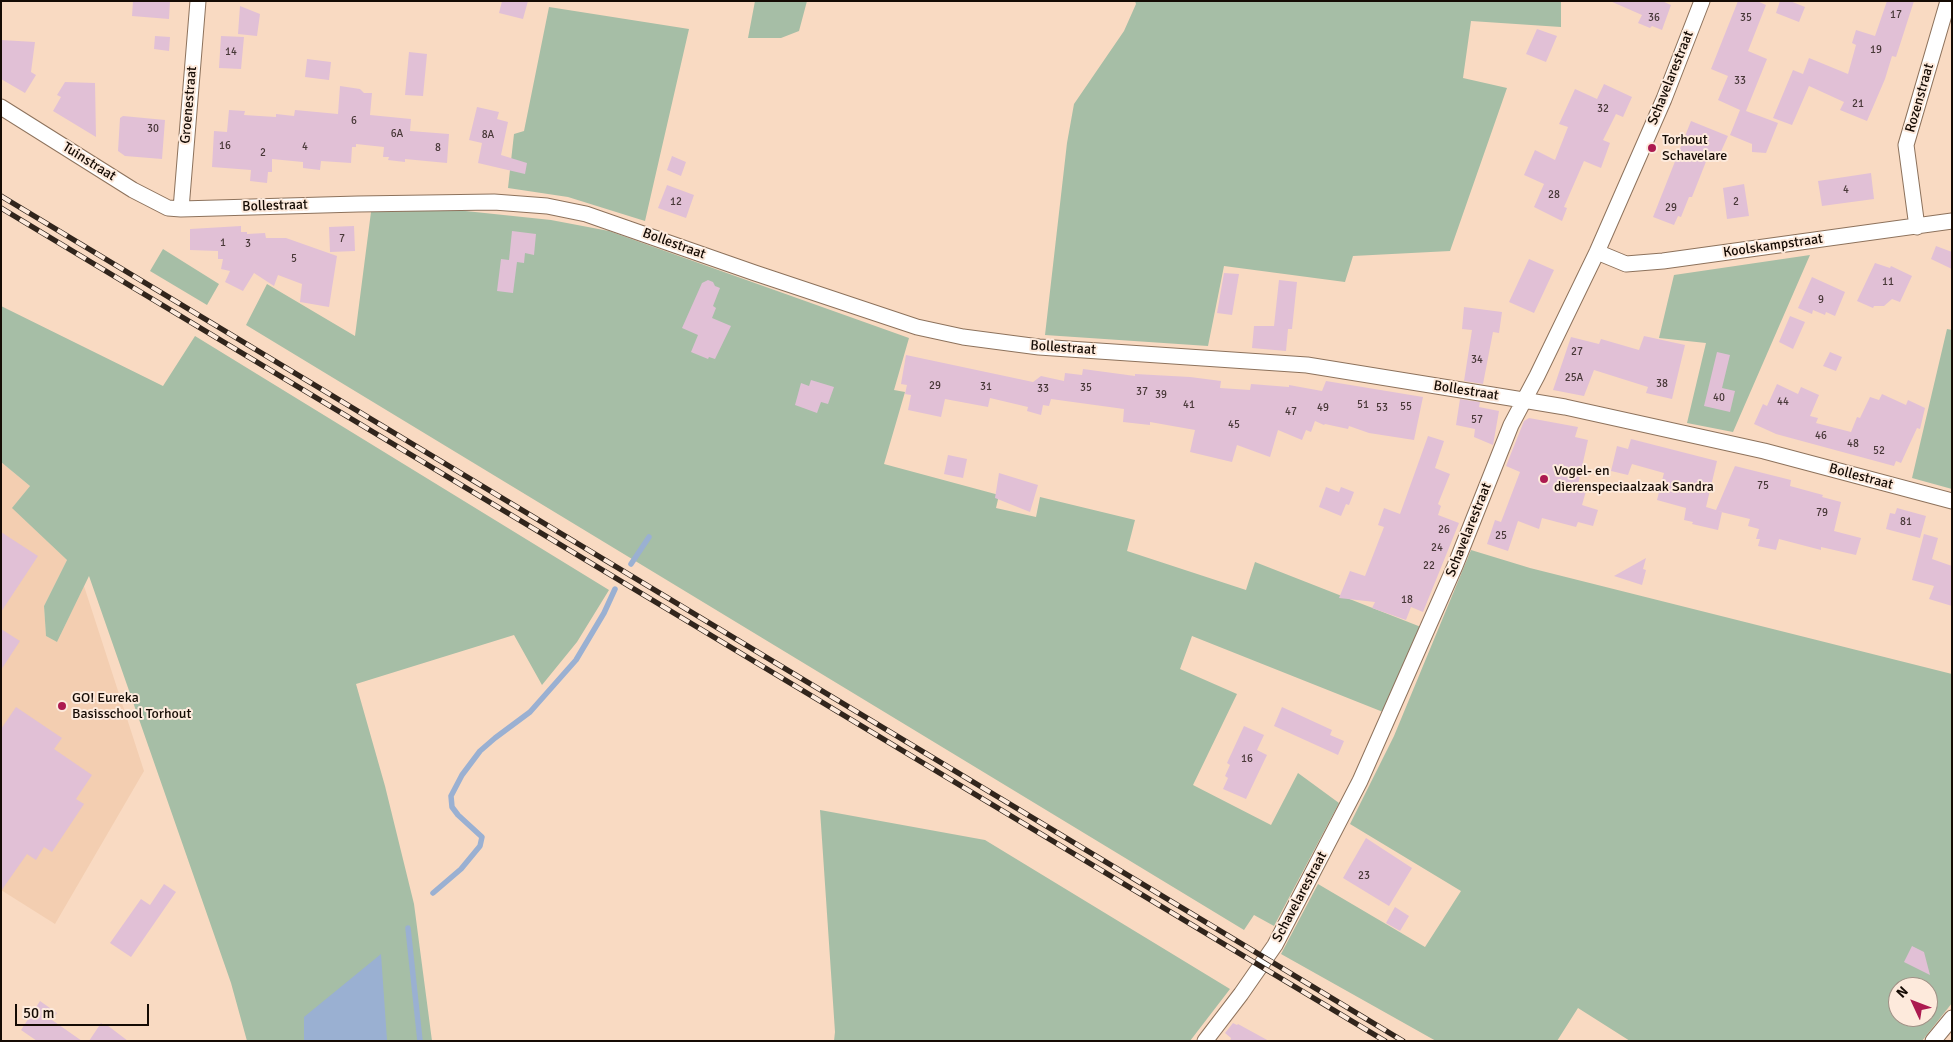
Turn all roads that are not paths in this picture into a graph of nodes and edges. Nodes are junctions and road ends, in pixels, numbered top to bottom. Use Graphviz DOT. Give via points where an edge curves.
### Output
graph roads {
  1 [pos="198,1"];
  2 [pos="1702,1"];
  3 [pos="1948,1"];
  4 [pos="1,107"];
  5 [pos="181,210"];
  6 [pos="1952,221"];
  7 [pos="1917,227"];
  8 [pos="1596,252"];
  9 [pos="1523,400"];
  10 [pos="1952,501"];
  11 [pos="1952,1018"];
  12 [pos="1205,1041"];
  13 [pos="1933,1041"];
  1 -- 5 [label="street, Groenestraat"];
  2 -- 8 [label="street, Schavelarestraat" via="1664,99"];
  3 -- 7 [label="street, Rozenstraat" via="1906,145"];
  4 -- 5 [label="street, Tuinstraat" via="155,202"];
  5 -- 9 [label="street, Bollestraat" via="484,202 547,206 586,214 917,327 963,337 1040,348 1307,366"];
  6 -- 7 [label="street, Koolskampstraat"];
  7 -- 8 [label="street, Koolskampstraat" via="1626,264"];
  8 -- 9 [label="street, Schavelarestraat" via="1538,376"];
  9 -- 10 [label="street, Bollestraat" via="1764,451"];
  9 -- 12 [label="street, Schavelarestraat" via="1510,425 1455,566 1348,805 1275,945"];
  11 -- 13 [label="street"];
}
